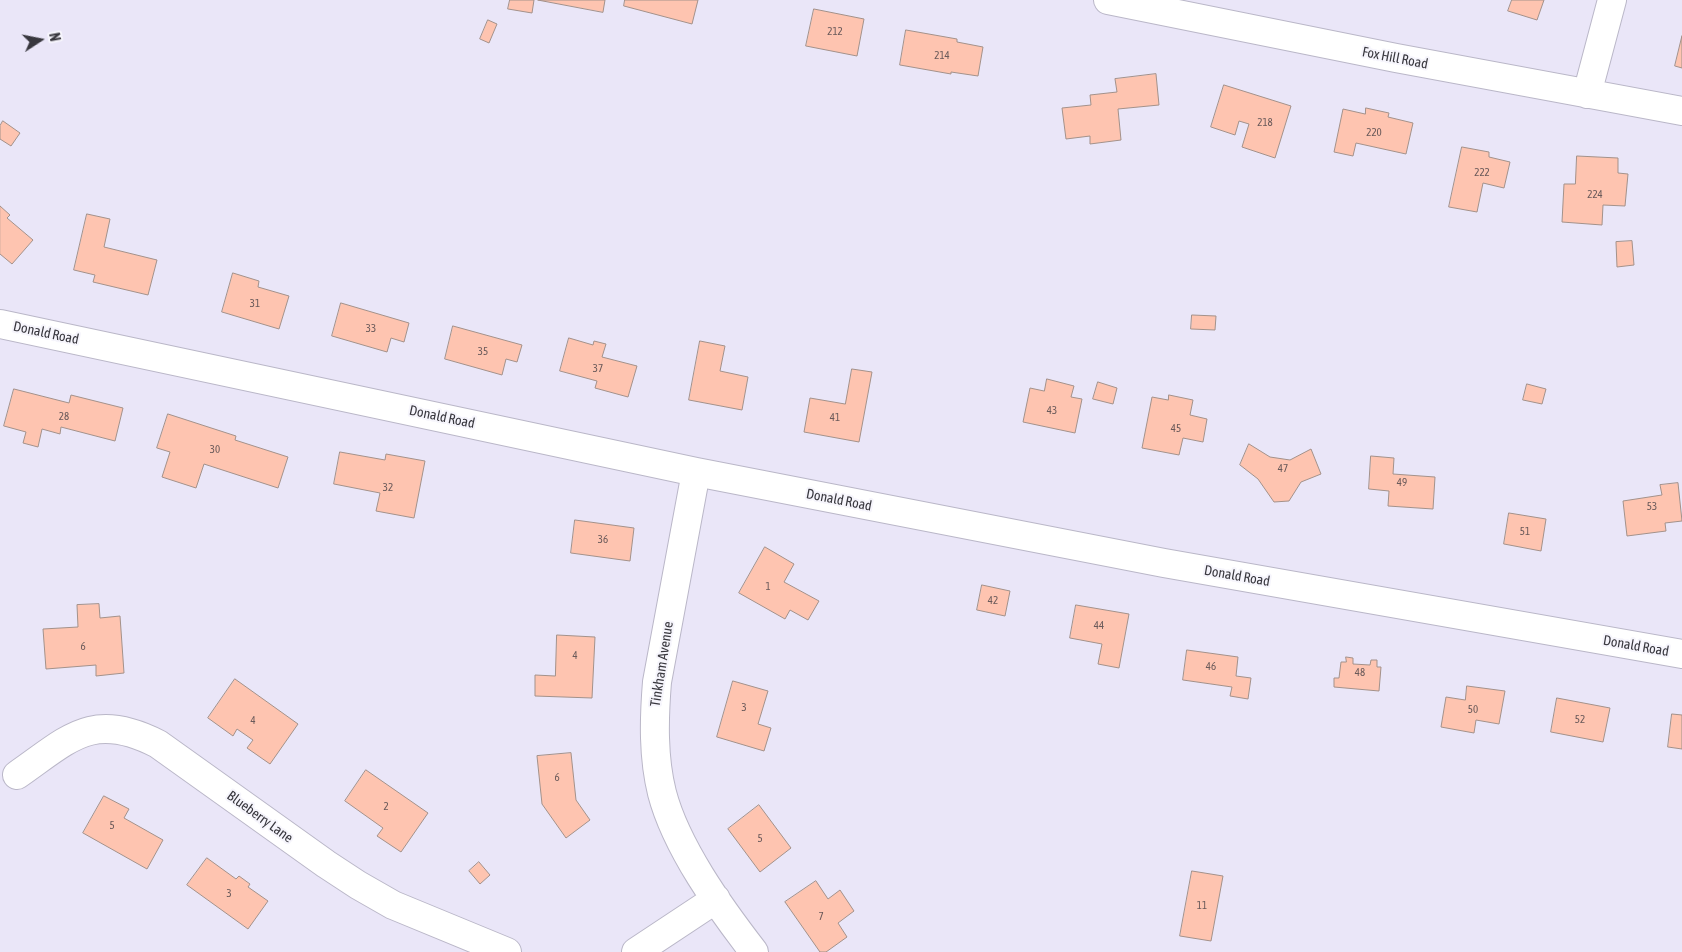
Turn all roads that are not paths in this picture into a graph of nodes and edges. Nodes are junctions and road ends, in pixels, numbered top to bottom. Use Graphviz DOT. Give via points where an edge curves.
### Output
graph roads {
  1 [pos="1108,0"];
  2 [pos="1612,0"];
  3 [pos="1587,94"];
  4 [pos="1682,111"];
  5 [pos="0,324"];
  6 [pos="696,472"];
  7 [pos="1682,654"];
  8 [pos="17,775"];
  9 [pos="716,899"];
  10 [pos="507,952"];
  11 [pos="636,952"];
  12 [pos="754,952"];
  1 -- 3 [label="street, Fox Hill Road"];
  2 -- 3 [label="street"];
  3 -- 4 [label="street, Fox Hill Road"];
  5 -- 6 [label="street, Donald Road"];
  6 -- 7 [label="street, Donald Road" via="1164,563"];
  6 -- 9 [label="street, Tinkham Avenue" via="656,682 654,716 662,794 684,847"];
  8 -- 10 [label="street, Blueberry Lane" via="82,732 109,728 145,737 358,885 393,905"];
  9 -- 11 [label="street"];
  9 -- 12 [label="street, Tinkham Avenue"];
}
